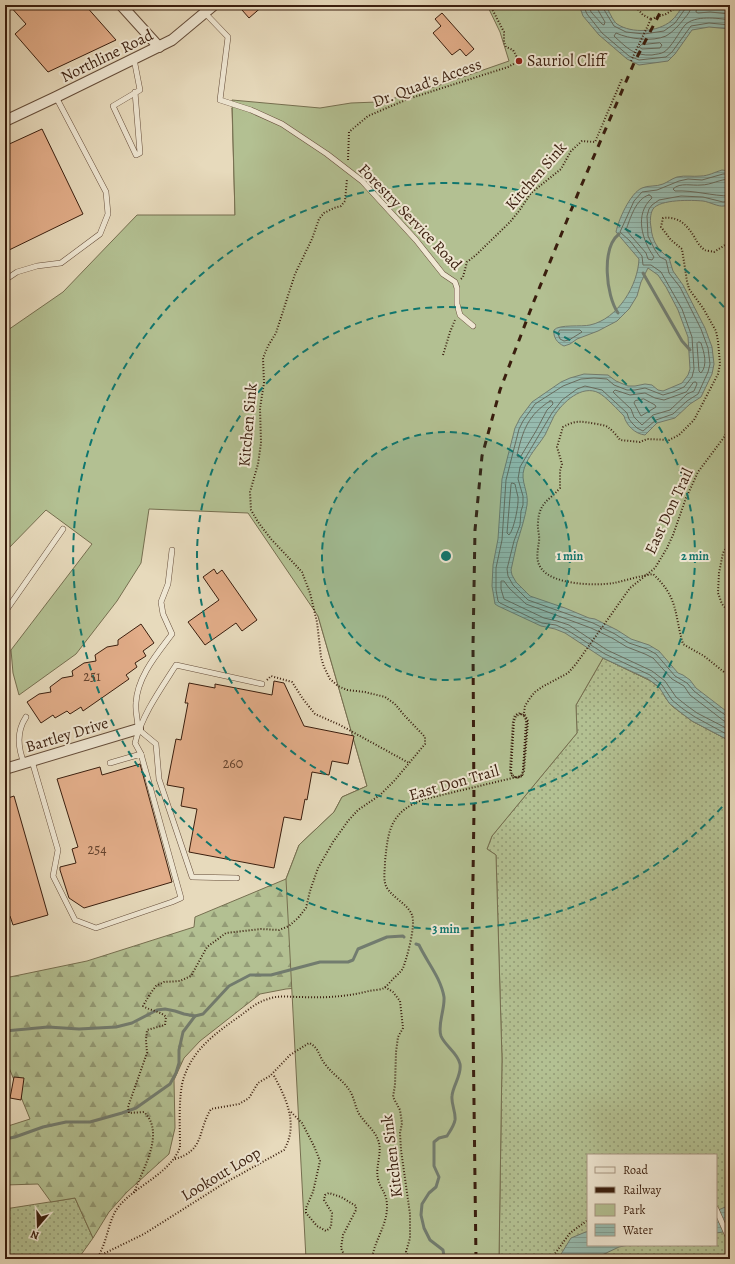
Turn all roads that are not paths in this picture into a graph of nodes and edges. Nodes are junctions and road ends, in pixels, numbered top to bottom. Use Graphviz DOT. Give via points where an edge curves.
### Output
graph roads {
  1 [pos="121,5"];
  2 [pos="214,5"];
  3 [pos="205,13"];
  4 [pos="159,47"];
  5 [pos="134,59"];
  6 [pos="135,92"];
  7 [pos="56,97"];
  8 [pos="5,121"];
  9 [pos="5,280"];
  10 [pos="473,326"];
  11 [pos="63,529"];
  12 [pos="172,550"];
  13 [pos="5,612"];
  14 [pos="262,684"];
  15 [pos="26,717"];
  16 [pos="138,728"];
  17 [pos="141,754"];
  18 [pos="28,762"];
  19 [pos="110,763"];
  20 [pos="5,769"];
  21 [pos="237,878"];
  22 [pos="717,1211"];
  23 [pos="730,1241"];
  1 -- 4 [label="street"];
  2 -- 3 [label="street, Northline Road"];
  3 -- 4 [label="street, Northline Road" via="172,40"];
  3 -- 10 [label="lane, Forestry Service Road" via="228,37 220,100 282,124 362,181 443,274 457,286 459,312 462,318"];
  4 -- 5 [label="street, Northline Road"];
  5 -- 6 [label="lane" via="140,90"];
  5 -- 7 [label="street, Northline Road"];
  6 -- 6 [label="lane" via="112,106 136,155 140,153"];
  7 -- 8 [label="street, Northline Road"];
  7 -- 9 [label="lane" via="106,192 108,214 100,234 61,263 17,272"];
  11 -- 13 [label="lane"];
  12 -- 16 [label="lane" via="168,584 161,602 163,614 172,634 139,684 136,705"];
  14 -- 16 [label="lane" via="176,665"];
  15 -- 18 [label="lane" via="21,726 19,742 21,755"];
  16 -- 17 [label="lane" via="135,744"];
  16 -- 18 [label="street, Bartley Drive"];
  16 -- 21 [label="lane" via="156,744 159,779 192,877"];
  17 -- 18 [label="lane" via="182,898 96,928 75,920 53,876 58,850"];
  17 -- 19 [label="lane"];
  18 -- 20 [label="street, Bartley Drive"];
  22 -- 23 [label="lane"];
}
